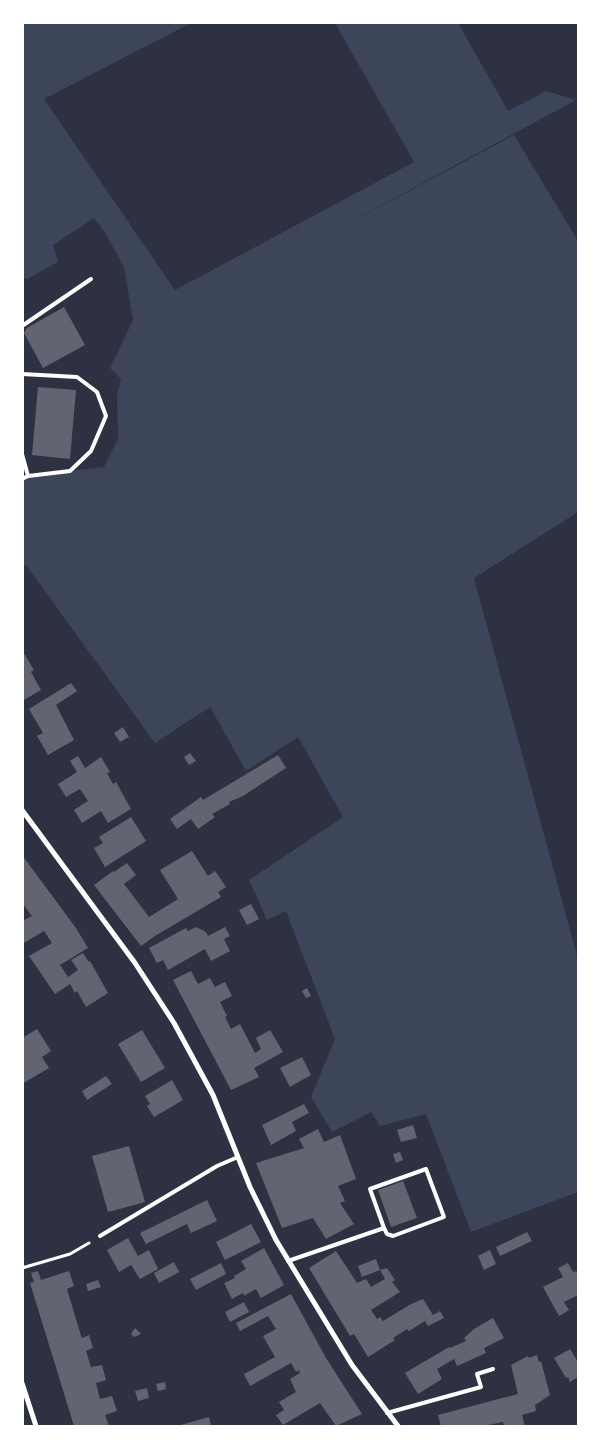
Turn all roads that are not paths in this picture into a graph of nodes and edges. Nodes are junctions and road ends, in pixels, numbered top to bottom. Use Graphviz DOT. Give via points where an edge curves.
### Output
graph roads {
  1 [pos="91,280"];
  2 [pos="22,326"];
  3 [pos="22,374"];
  4 [pos="22,454"];
  5 [pos="28,476"];
  6 [pos="22,479"];
  7 [pos="22,810"];
  8 [pos="238,1157"];
  9 [pos="384,1228"];
  10 [pos="100,1236"];
  11 [pos="288,1262"];
  12 [pos="493,1369"];
  13 [pos="22,1383"];
  14 [pos="387,1413"];
  15 [pos="36,1426"];
  16 [pos="398,1426"];
  1 -- 2 [label="lane"];
  3 -- 5 [label="lane" via="77,377 97,392 106,416 91,452 70,471"];
  4 -- 5 [label="lane"];
  5 -- 6 [label="lane"];
  7 -- 8 [label="street" via="135,963 174,1023 213,1095"];
  8 -- 10 [label="lane" via="217,1166"];
  8 -- 11 [label="street"];
  9 -- 9 [label="lane" via="386,1234 392,1236 444,1217 426,1169 370,1189"];
  9 -- 11 [label="lane"];
  11 -- 14 [label="street" via="352,1365"];
  12 -- 14 [label="lane" via="477,1374 481,1387"];
  13 -- 15 [label="street"];
  14 -- 16 [label="street"];
}
